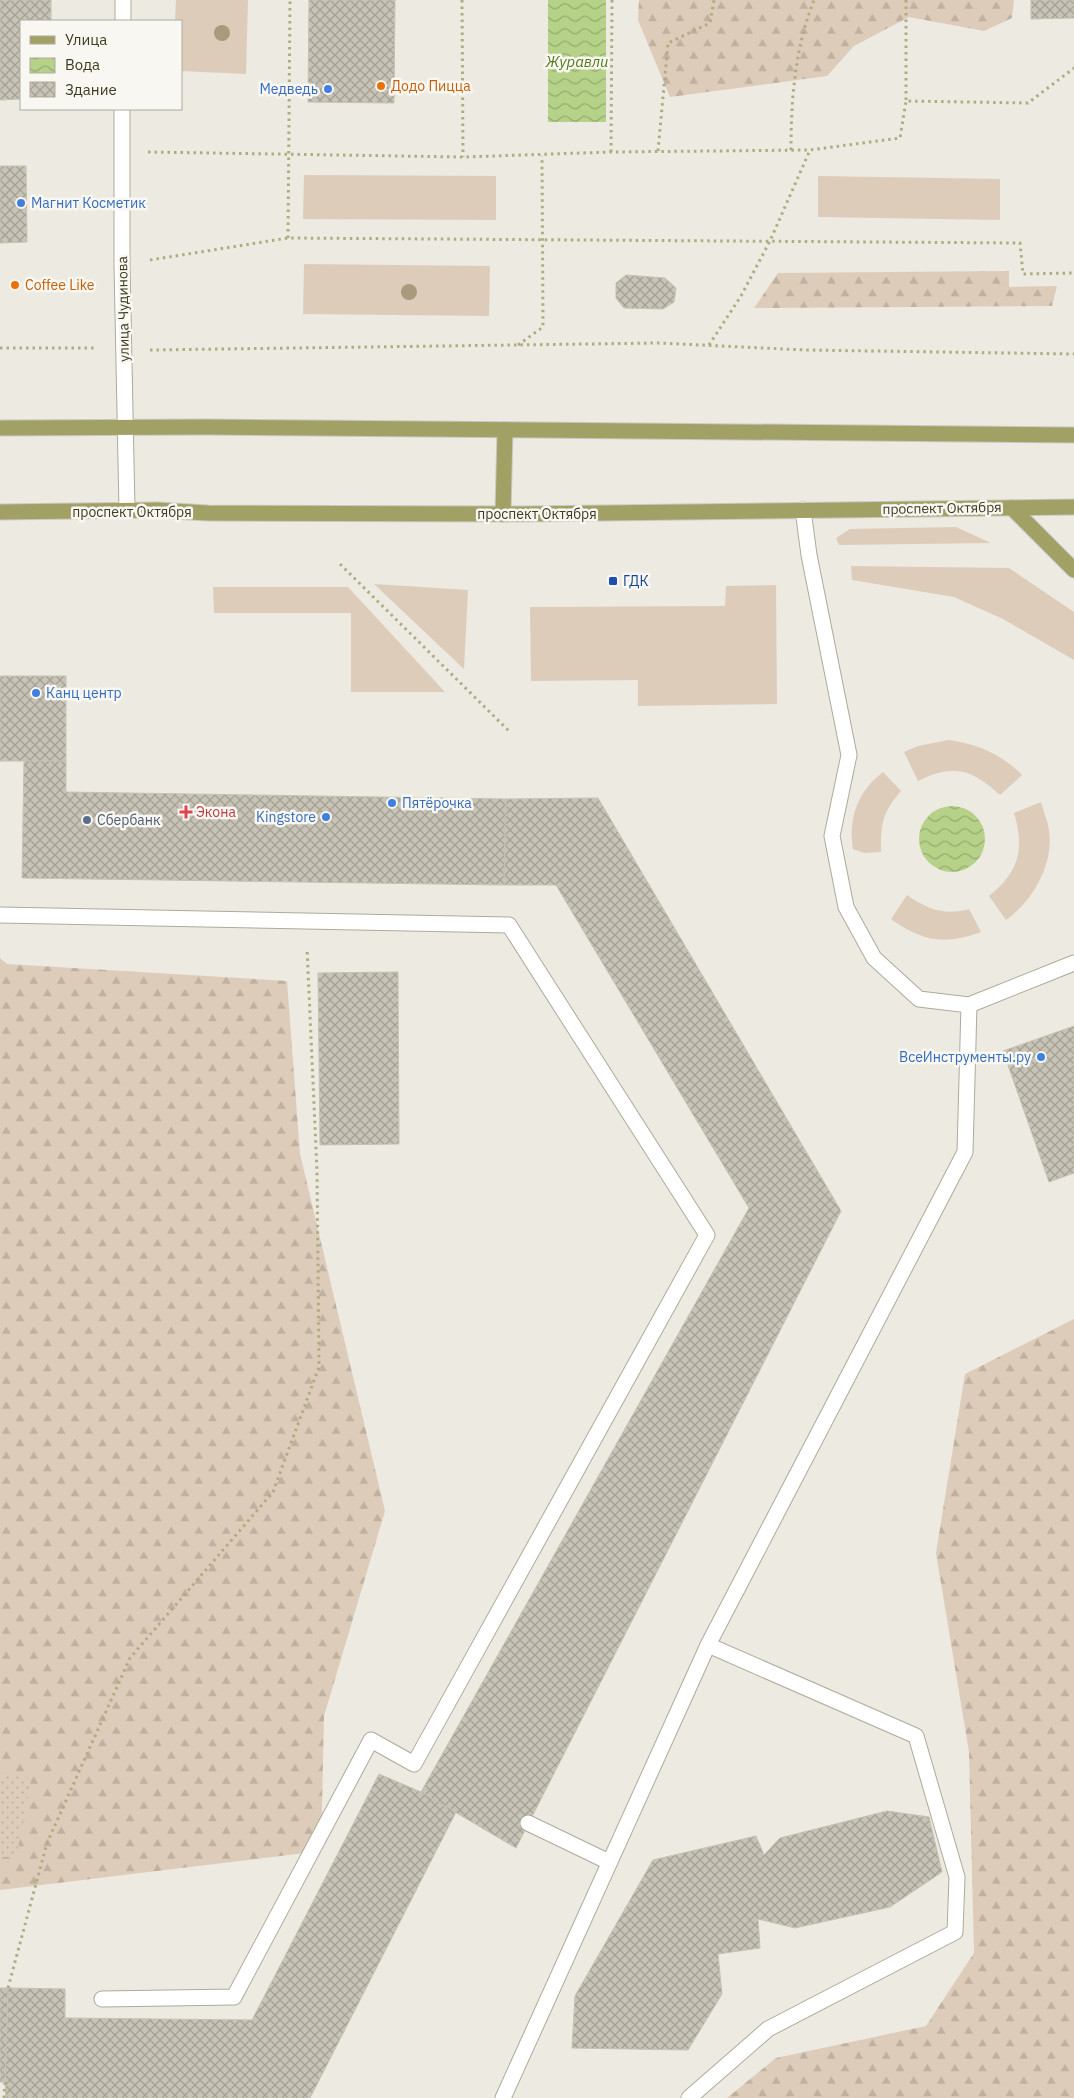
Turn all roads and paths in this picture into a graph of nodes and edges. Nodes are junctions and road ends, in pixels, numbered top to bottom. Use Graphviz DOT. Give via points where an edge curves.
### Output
graph roads {
  1 [pos="123,0"];
  2 [pos="290,0"];
  3 [pos="462,0"];
  4 [pos="612,0"];
  5 [pos="714,0"];
  6 [pos="814,0"];
  7 [pos="906,0"];
  8 [pos="123,20"];
  9 [pos="1074,68"];
  10 [pos="906,101"];
  11 [pos="122,110"];
  12 [pos="791,150"];
  13 [pos="810,150"];
  14 [pos="122,151"];
  15 [pos="658,151"];
  16 [pos="611,152"];
  17 [pos="287,154"];
  18 [pos="542,156"];
  19 [pos="463,157"];
  20 [pos="288,238"];
  21 [pos="543,240"];
  22 [pos="770,241"];
  23 [pos="122,265"];
  24 [pos="1074,273"];
  25 [pos="709,345"];
  26 [pos="517,346"];
  27 [pos="0,348"];
  28 [pos="106,348"];
  29 [pos="141,350"];
  30 [pos="1074,354"];
  31 [pos="0,428"];
  32 [pos="125,428"];
  33 [pos="505,430"];
  34 [pos="1074,435"];
  35 [pos="1074,507"];
  36 [pos="1012,508"];
  37 [pos="127,510"];
  38 [pos="804,510"];
  39 [pos="0,512"];
  40 [pos="503,514"];
  41 [pos="340,564"];
  42 [pos="1074,570"];
  43 [pos="510,732"];
  44 [pos="0,915"];
  45 [pos="305,921"];
  46 [pos="1074,963"];
  47 [pos="969,1005"];
  48 [pos="708,1645"];
  49 [pos="528,1824"];
  50 [pos="609,1862"];
  51 [pos="8,1988"];
  52 [pos="102,1998"];
  53 [pos="5,2082"];
  54 [pos="4,2098"];
  55 [pos="503,2098"];
  56 [pos="689,2098"];
  1 -- 8 [label="street"];
  2 -- 17 [label="path"];
  3 -- 19 [label="path"];
  4 -- 16 [label="path"];
  5 -- 15 [label="path" via="710,23 668,43"];
  6 -- 12 [label="path" via="805,23 791,100"];
  7 -- 10 [label="path"];
  9 -- 10 [label="path" via="1028,103"];
  10 -- 13 [label="path" via="900,138"];
  11 -- 14 [label="street, улица Чудинова"];
  12 -- 13 [label="path"];
  12 -- 15 [label="path"];
  13 -- 22 [label="path"];
  14 -- 17 [label="path"];
  14 -- 23 [label="street, улица Чудинова"];
  15 -- 16 [label="path"];
  16 -- 18 [label="path"];
  17 -- 19 [label="path"];
  17 -- 20 [label="path"];
  18 -- 19 [label="path"];
  18 -- 21 [label="path"];
  20 -- 21 [label="path"];
  20 -- 23 [label="path"];
  21 -- 22 [label="path"];
  21 -- 26 [label="path" via="544,327"];
  22 -- 24 [label="path" via="1020,243 1023,274"];
  22 -- 25 [label="path" via="741,296"];
  23 -- 32 [label="street, улица Чудинова"];
  25 -- 26 [label="path"];
  25 -- 30 [label="path" via="805,350"];
  26 -- 29 [label="path"];
  27 -- 28 [label="path"];
  31 -- 32 [label="main road"];
  32 -- 33 [label="main road"];
  32 -- 37 [label="street, улица Чудинова"];
  33 -- 34 [label="main road"];
  33 -- 40 [label="main road"];
  35 -- 36 [label="main road, проспект Октября"];
  36 -- 38 [label="main road, проспект Октября"];
  36 -- 42 [label="main road"];
  37 -- 39 [label="main road, проспект Октября"];
  37 -- 40 [label="main road, проспект Октября"];
  38 -- 40 [label="main road, проспект Октября"];
  38 -- 47 [label="street" via="809,555 849,755 832,836 846,907 874,958 919,999"];
  41 -- 43 [label="path"];
  44 -- 45 [label="street"];
  45 -- 51 [label="path" via="317,1171 319,1367 273,1492 130,1658 47,1842"];
  45 -- 52 [label="street" via="509,925 707,1235 414,1764 371,1740 234,1997"];
  46 -- 47 [label="street"];
  47 -- 48 [label="street" via="965,1152"];
  48 -- 50 [label="street"];
  48 -- 56 [label="street" via="916,1736 957,1877 955,1932 768,2029"];
  49 -- 50 [label="street"];
  50 -- 55 [label="street"];
  53 -- 54 [label="path"];
}
